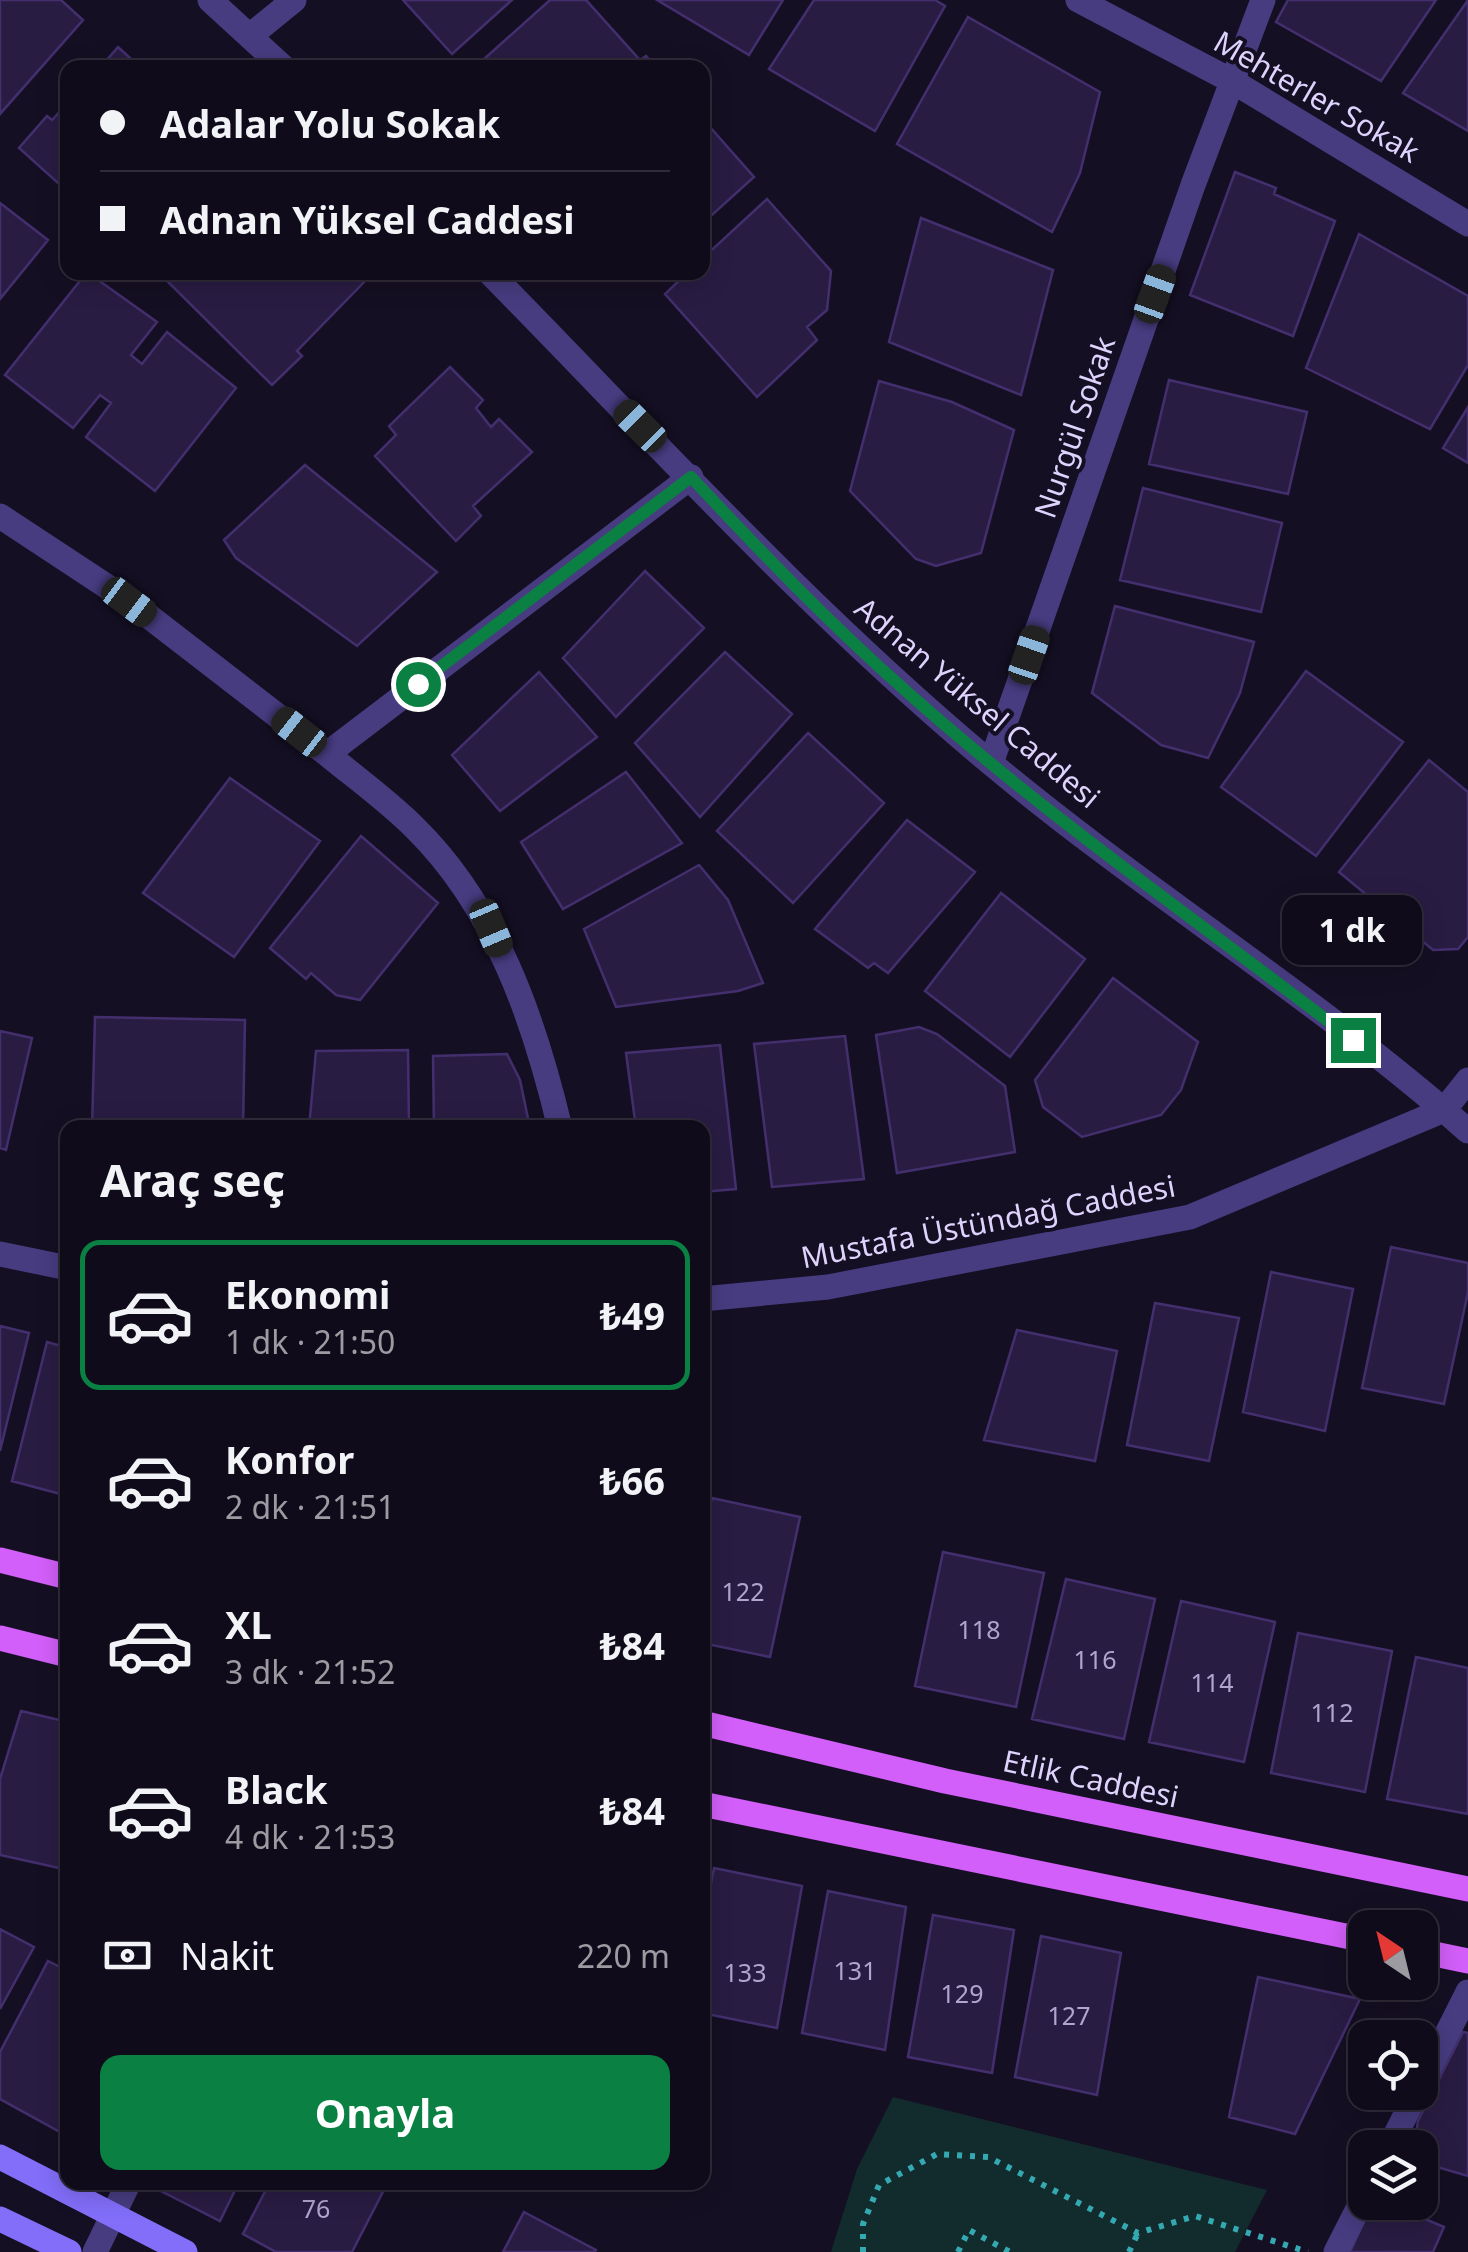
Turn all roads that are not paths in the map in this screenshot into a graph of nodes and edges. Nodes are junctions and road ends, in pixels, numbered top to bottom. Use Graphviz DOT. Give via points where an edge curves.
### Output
graph roads {
  1 [pos="210,0"];
  2 [pos="294,0"];
  3 [pos="1078,0"];
  4 [pos="1263,0"];
  5 [pos="251,35"];
  6 [pos="276,60"];
  7 [pos="1232,81"];
  8 [pos="1468,224"];
  9 [pos="497,280"];
  10 [pos="691,477"];
  11 [pos="0,516"];
  12 [pos="327,754"];
  13 [pos="991,763"];
  14 [pos="1468,1080"];
  15 [pos="1444,1110"];
  16 [pos="558,1120"];
  17 [pos="1468,1131"];
  18 [pos="0,1254"];
  19 [pos="60,1266"];
  20 [pos="710,1298"];
  21 [pos="0,1560"];
  22 [pos="60,1576"];
  23 [pos="0,1638"];
  24 [pos="60,1653"];
  25 [pos="710,1725"];
  26 [pos="710,1806"];
  27 [pos="1468,1888"];
  28 [pos="1348,1937"];
  29 [pos="1438,1955"];
  30 [pos="1468,1961"];
  31 [pos="1468,1992"];
  32 [pos="1438,2051"];
  33 [pos="0,2157"];
  34 [pos="60,2187"];
  35 [pos="65,2190"];
  36 [pos="124,2190"];
  37 [pos="113,2214"];
  38 [pos="0,2220"];
  39 [pos="1352,2220"];
  40 [pos="69,2252"];
  41 [pos="95,2252"];
  42 [pos="185,2252"];
  43 [pos="1336,2252"];
  1 -- 5 [label="street"];
  2 -- 5 [label="street"];
  3 -- 7 [label="street, Mehterler Sokak"];
  4 -- 7 [label="street, Nurgül Sokak"];
  5 -- 6 [label="street"];
  7 -- 8 [label="street, Mehterler Sokak"];
  7 -- 13 [label="street, Nurgül Sokak"];
  9 -- 10 [label="street, Adnan Yüksel Caddesi"];
  10 -- 12 [label="street"];
  10 -- 13 [label="street, Adnan Yüksel Caddesi" via="796,587"];
  11 -- 12 [label="street" via="129,602"];
  12 -- 16 [label="street" via="417,829 491,928 539,1040"];
  13 -- 15 [label="street, Adnan Yüksel Caddesi"];
  14 -- 15 [label="street"];
  15 -- 17 [label="street, Adnan Yüksel Caddesi"];
  15 -- 20 [label="street, Mustafa Üstündağ Caddesi" via="1190,1217 828,1287"];
  18 -- 19 [label="street"];
  21 -- 22 [label="main road"];
  23 -- 24 [label="main road"];
  25 -- 27 [label="main road, Etlik Caddesi" via="945,1781"];
  26 -- 28 [label="main road"];
  29 -- 30 [label="main road"];
  31 -- 32 [label="street"];
  33 -- 34 [label="main road"];
  35 -- 37 [label="main road"];
  36 -- 37 [label="street"];
  37 -- 41 [label="street"];
  37 -- 42 [label="main road"];
  38 -- 40 [label="main road"];
  39 -- 43 [label="street"];
}
